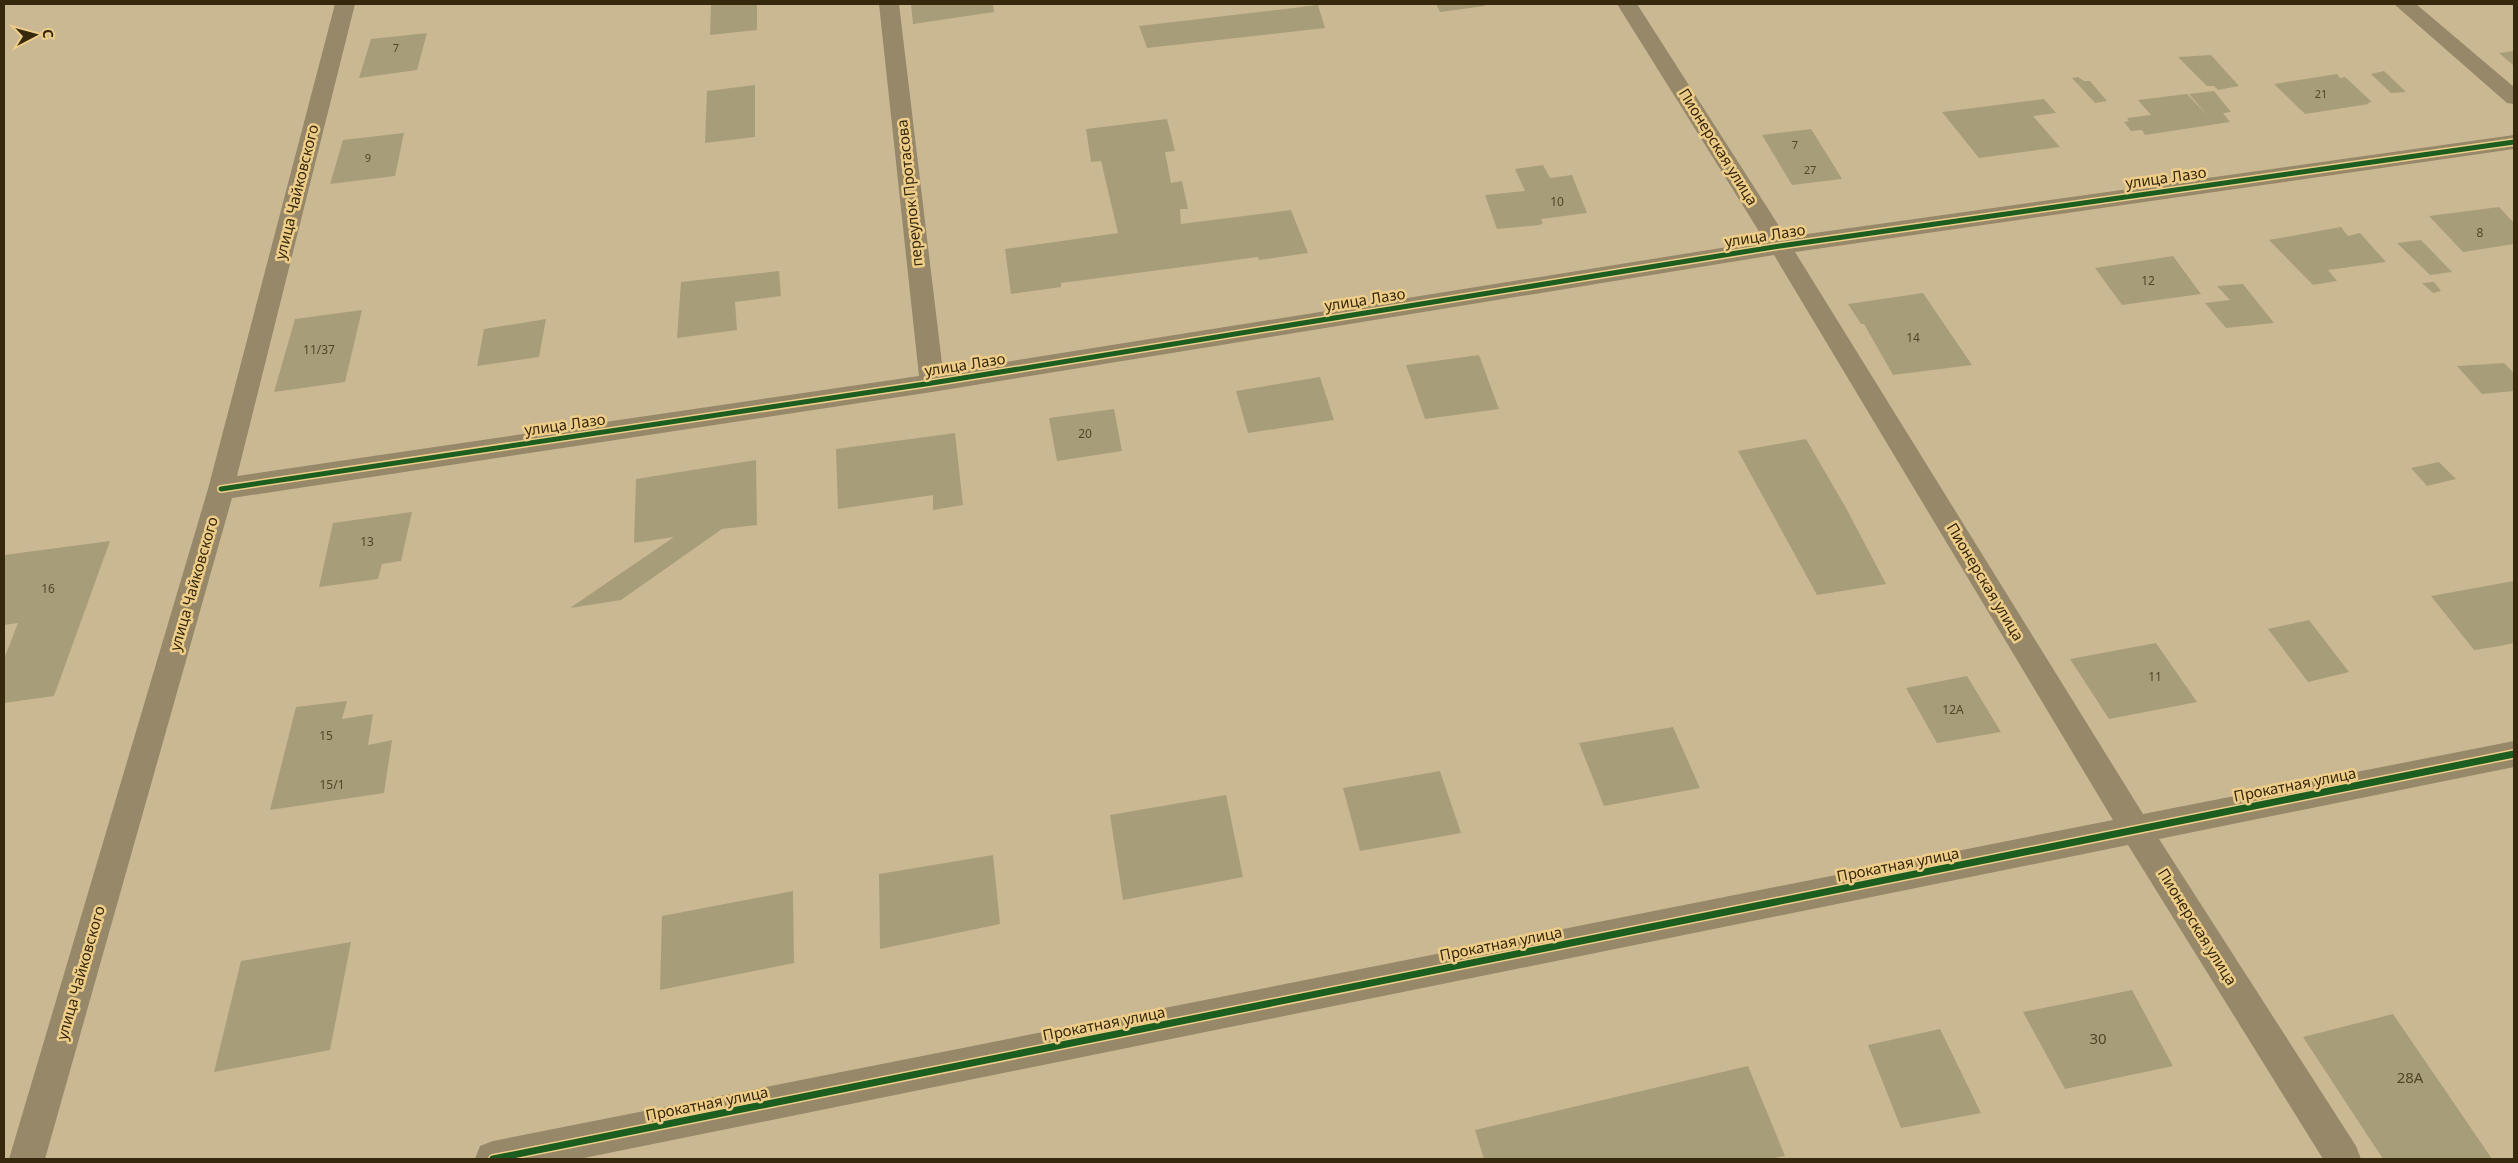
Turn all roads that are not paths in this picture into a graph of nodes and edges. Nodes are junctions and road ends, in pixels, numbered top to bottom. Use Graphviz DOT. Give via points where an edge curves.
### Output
graph roads {
  1 [pos="345,4"];
  2 [pos="889,4"];
  3 [pos="1627,4"];
  4 [pos="2404,4"];
  5 [pos="2514,98"];
  6 [pos="2514,142"];
  7 [pos="1780,246"];
  8 [pos="932,383"];
  9 [pos="221,489"];
  10 [pos="2514,754"];
  11 [pos="2136,830"];
  12 [pos="27,1159"];
  13 [pos="493,1159"];
  14 [pos="2344,1159"];
  1 -- 9 [label="street, улица Чайковского"];
  2 -- 8 [label="street, переулок Протасова"];
  3 -- 7 [label="street, Пионерская улица"];
  4 -- 5 [label="street"];
  6 -- 7 [label="street, улица Лазо"];
  7 -- 8 [label="street, улица Лазо"];
  7 -- 11 [label="street, Пионерская улица"];
  8 -- 9 [label="street, улица Лазо"];
  9 -- 12 [label="street, улица Чайковского"];
  10 -- 11 [label="street, Прокатная улица"];
  11 -- 13 [label="street, Прокатная улица"];
  11 -- 14 [label="street, Пионерская улица"];
}
